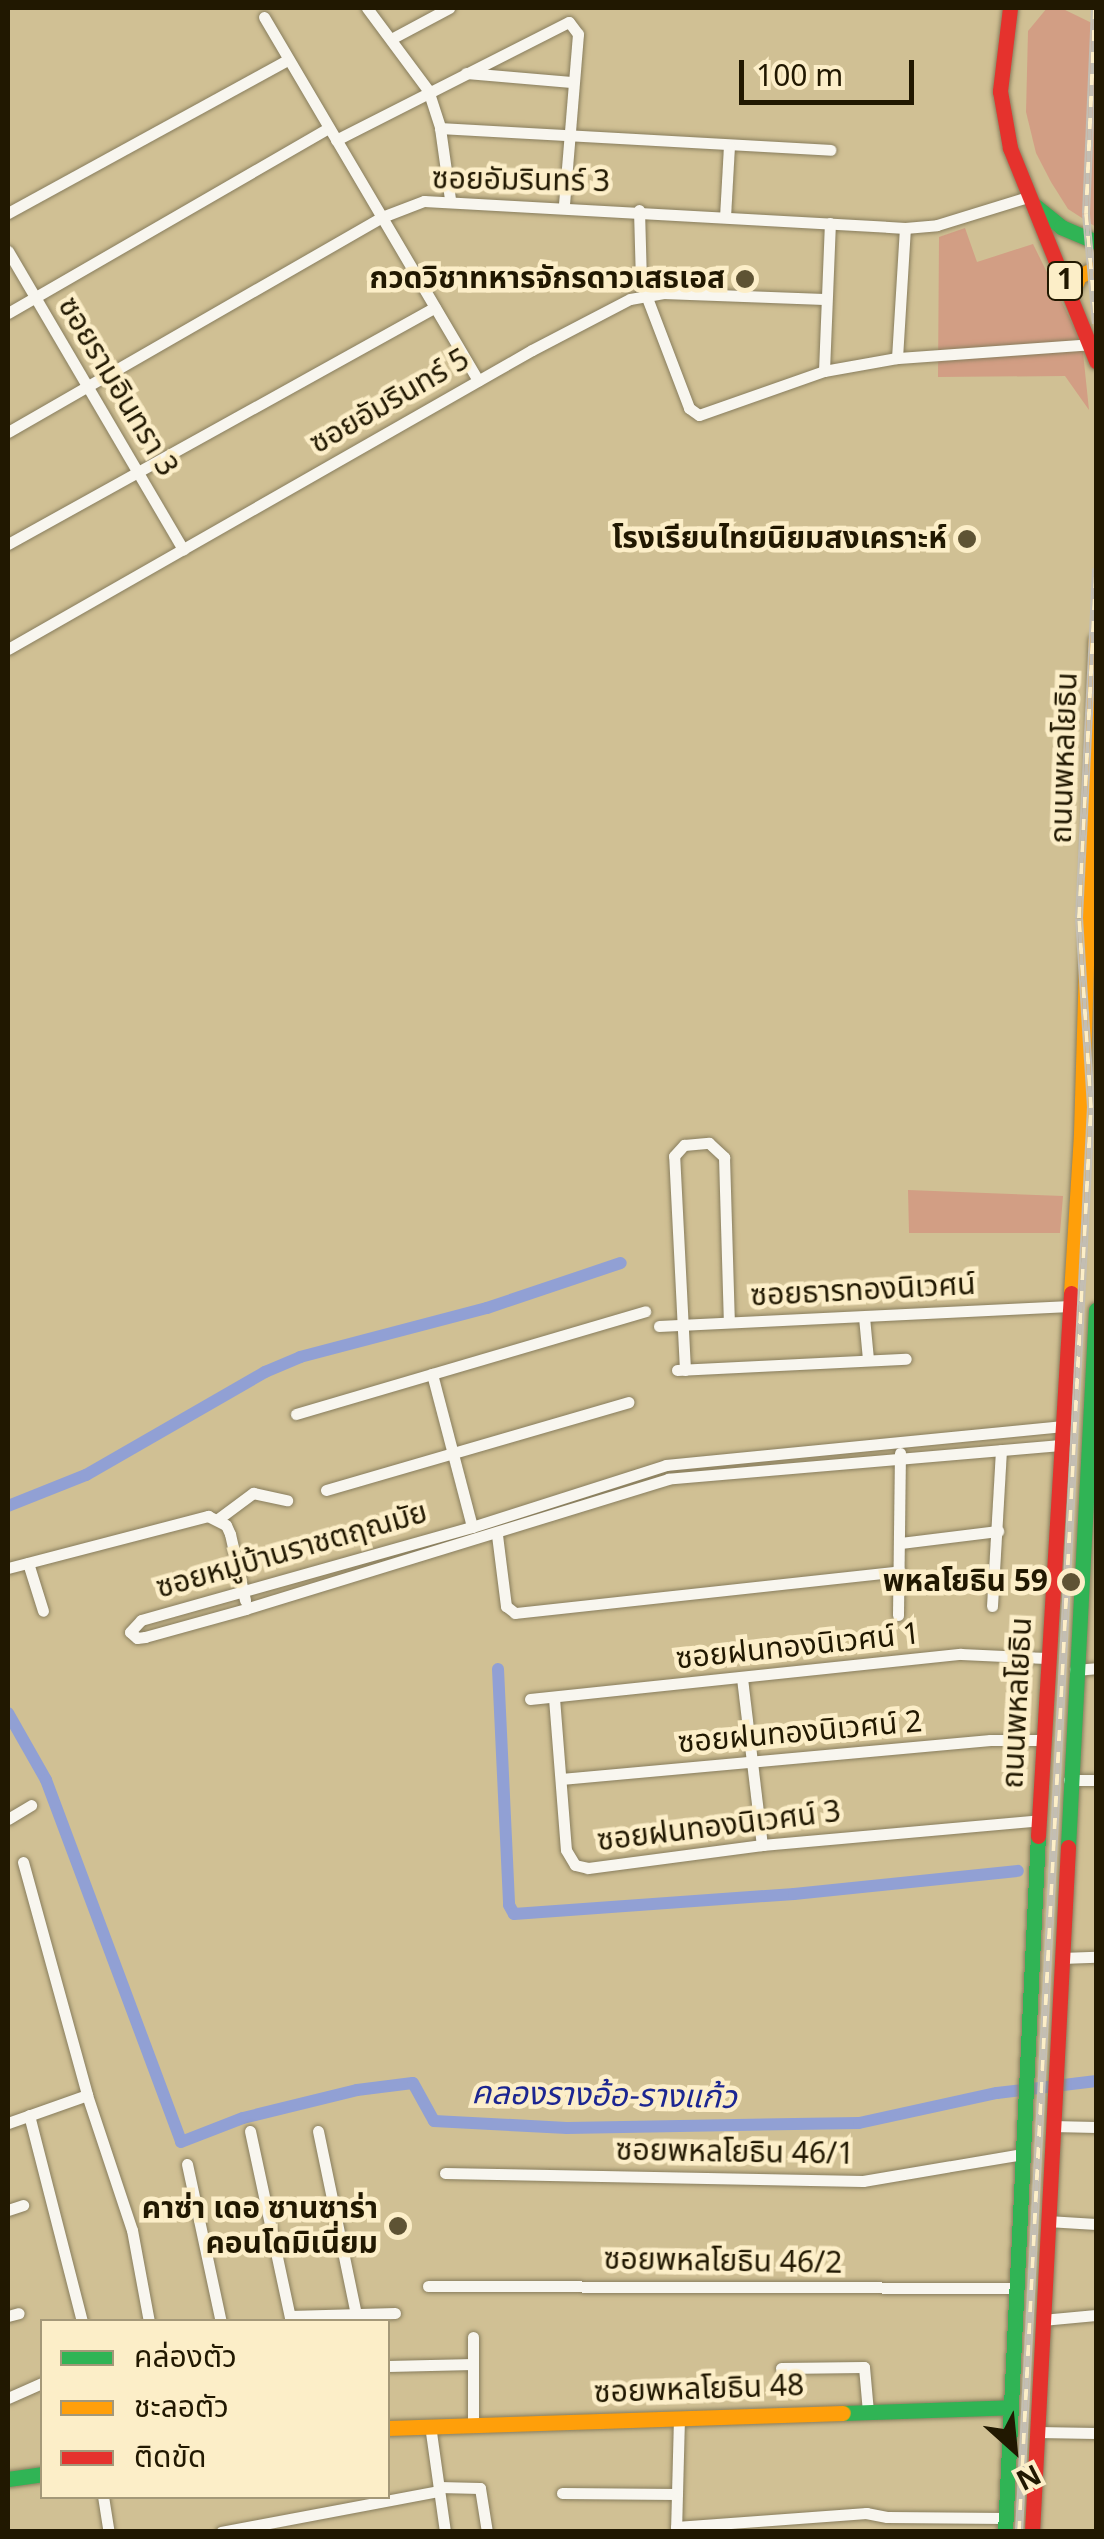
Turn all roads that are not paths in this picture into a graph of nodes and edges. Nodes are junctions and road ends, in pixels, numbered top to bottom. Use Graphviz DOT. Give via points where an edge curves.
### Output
graph roads {
  1 [pos="367,8"];
  2 [pos="449,8"];
  3 [pos="998,8"];
  4 [pos="1010,8"];
  5 [pos="264,17"];
  6 [pos="1004,30"];
  7 [pos="391,39"];
  8 [pos="288,60"];
  9 [pos="462,73"];
  10 [pos="572,82"];
  11 [pos="428,90"];
  12 [pos="328,128"];
  13 [pos="440,128"];
  14 [pos="569,137"];
  15 [pos="336,140"];
  16 [pos="729,146"];
  17 [pos="830,150"];
  18 [pos="450,200"];
  19 [pos="1029,200"];
  20 [pos="564,206"];
  21 [pos="639,210"];
  22 [pos="8,213"];
  23 [pos="382,217"];
  24 [pos="725,217"];
  25 [pos="830,224"];
  26 [pos="905,228"];
  27 [pos="1096,242"];
  28 [pos="8,251"];
  29 [pos="1096,268"];
  30 [pos="645,293"];
  31 [pos="1071,295"];
  32 [pos="35,298"];
  33 [pos="824,299"];
  34 [pos="435,307"];
  35 [pos="8,313"];
  36 [pos="1091,344"];
  37 [pos="897,358"];
  38 [pos="1096,361"];
  39 [pos="824,371"];
  40 [pos="478,382"];
  41 [pos="87,388"];
  42 [pos="8,432"];
  43 [pos="137,469"];
  44 [pos="8,544"];
  45 [pos="182,550"];
  46 [pos="1096,640"];
  47 [pos="8,649"];
  48 [pos="1096,838"];
  49 [pos="1090,878"];
  50 [pos="1070,1306"];
  51 [pos="1096,1310"];
  52 [pos="645,1311"];
  53 [pos="864,1317"];
  54 [pos="729,1322"];
  55 [pos="684,1325"];
  56 [pos="658,1326"];
  57 [pos="906,1358"];
  58 [pos="868,1359"];
  59 [pos="432,1374"];
  60 [pos="628,1402"];
  61 [pos="296,1414"];
  62 [pos="1062,1426"];
  63 [pos="900,1444"];
  64 [pos="1061,1445"];
  65 [pos="1001,1450"];
  66 [pos="452,1453"];
  67 [pos="900,1459"];
  68 [pos="326,1490"];
  69 [pos="571,1497"];
  70 [pos="286,1500"];
  71 [pos="574,1511"];
  72 [pos="218,1519"];
  73 [pos="472,1527"];
  74 [pos="998,1531"];
  75 [pos="497,1534"];
  76 [pos="900,1543"];
  77 [pos="354,1559"];
  78 [pos="28,1563"];
  79 [pos="8,1568"];
  80 [pos="900,1571"];
  81 [pos="357,1576"];
  82 [pos="244,1593"];
  83 [pos="992,1606"];
  84 [pos="246,1609"];
  85 [pos="43,1611"];
  86 [pos="898,1616"];
  87 [pos="1047,1658"];
  88 [pos="1096,1668"];
  89 [pos="1075,1670"];
  90 [pos="742,1678"];
  91 [pos="554,1698"];
  92 [pos="530,1699"];
  93 [pos="1043,1740"];
  94 [pos="752,1763"];
  95 [pos="561,1779"];
  96 [pos="1069,1780"];
  97 [pos="1096,1780"];
  98 [pos="30,1806"];
  99 [pos="8,1818"];
  100 [pos="1040,1820"];
  101 [pos="762,1845"];
  102 [pos="23,1862"];
  103 [pos="1065,1864"];
  104 [pos="1037,1866"];
  105 [pos="1064,1882"];
  106 [pos="1036,1883"];
  107 [pos="1096,1957"];
  108 [pos="1060,1958"];
  109 [pos="87,2096"];
  110 [pos="29,2115"];
  111 [pos="8,2122"];
  112 [pos="1052,2126"];
  113 [pos="1096,2127"];
  114 [pos="250,2130"];
  115 [pos="318,2131"];
  116 [pos="1023,2154"];
  117 [pos="187,2164"];
  118 [pos="445,2173"];
  119 [pos="23,2206"];
  120 [pos="8,2210"];
  121 [pos="1047,2221"];
  122 [pos="1096,2224"];
  123 [pos="428,2286"];
  124 [pos="1017,2288"];
  125 [pos="395,2313"];
  126 [pos="356,2315"];
  127 [pos="1096,2315"];
  128 [pos="81,2319"];
  129 [pos="148,2319"];
  130 [pos="221,2319"];
  131 [pos="291,2319"];
  132 [pos="1042,2320"];
  133 [pos="473,2337"];
  134 [pos="473,2364"];
  135 [pos="390,2366"];
  136 [pos="781,2368"];
  137 [pos="40,2383"];
  138 [pos="8,2398"];
  139 [pos="868,2412"];
  140 [pos="1011,2414"];
  141 [pos="678,2418"];
  142 [pos="473,2424"];
  143 [pos="430,2425"];
  144 [pos="1037,2426"];
  145 [pos="390,2428"];
  146 [pos="1096,2433"];
  147 [pos="40,2474"];
  148 [pos="8,2479"];
  149 [pos="439,2489"];
  150 [pos="562,2494"];
  151 [pos="676,2494"];
  152 [pos="104,2499"];
  153 [pos="388,2499"];
  154 [pos="390,2499"];
  155 [pos="1005,2525"];
  156 [pos="676,2530"];
  157 [pos="109,2532"];
  158 [pos="220,2532"];
  159 [pos="445,2532"];
  160 [pos="487,2532"];
  161 [pos="1032,2532"];
  1 -- 7 [label="street"];
  2 -- 7 [label="street"];
  3 -- 6 [label="main road"];
  4 -- 6 [label="main road"];
  5 -- 8 [label="street"];
  6 -- 19 [label="main road" via="1000,91"];
  7 -- 11 [label="street"];
  8 -- 12 [label="street"];
  8 -- 22 [label="street"];
  9 -- 10 [label="street"];
  9 -- 10 [label="street" via="570,22 577,29"];
  9 -- 11 [label="street"];
  10 -- 14 [label="street"];
  11 -- 13 [label="street"];
  11 -- 15 [label="street"];
  12 -- 15 [label="street"];
  12 -- 32 [label="street"];
  13 -- 14 [label="street"];
  13 -- 18 [label="street"];
  14 -- 16 [label="street"];
  14 -- 20 [label="street"];
  15 -- 23 [label="street"];
  16 -- 17 [label="street"];
  16 -- 24 [label="street"];
  18 -- 20 [label="street, ซอยอัมรินทร์ 3"];
  18 -- 23 [label="street, ซอยอัมรินทร์ 3" via="424,201"];
  19 -- 26 [label="street, ซอยอัมรินทร์ 3" via="937,226"];
  19 -- 27 [label="main road" via="1061,226"];
  19 -- 31 [label="main road, 1"];
  20 -- 21 [label="street, ซอยอัมรินทร์ 3"];
  21 -- 24 [label="street, ซอยอัมรินทร์ 3"];
  21 -- 30 [label="street"];
  23 -- 34 [label="street"];
  23 -- 41 [label="street, ซอยอัมรินทร์ 3"];
  24 -- 25 [label="street, ซอยอัมรินทร์ 3"];
  25 -- 26 [label="street, ซอยอัมรินทร์ 3"];
  25 -- 33 [label="street"];
  26 -- 37 [label="street"];
  28 -- 32 [label="street, ซอยรามอินทรา 3"];
  29 -- 31 [label="main road" via="1079,276"];
  30 -- 33 [label="street, ซอยอัมรินทร์ 5"];
  30 -- 39 [label="street" via="689,408 704,416"];
  30 -- 40 [label="street, ซอยอัมรินทร์ 5"];
  31 -- 36 [label="main road, 1"];
  32 -- 35 [label="street"];
  32 -- 41 [label="street, ซอยรามอินทรา 3"];
  33 -- 39 [label="street"];
  34 -- 40 [label="street"];
  34 -- 43 [label="street"];
  36 -- 37 [label="street"];
  36 -- 38 [label="main road, 1"];
  37 -- 39 [label="street"];
  40 -- 45 [label="street, ซอยอัมรินทร์ 5"];
  41 -- 42 [label="street, ซอยอัมรินทร์ 3"];
  41 -- 43 [label="street, ซอยรามอินทรา 3"];
  43 -- 44 [label="street"];
  43 -- 45 [label="street, ซอยรามอินทรา 3"];
  45 -- 47 [label="street, ซอยอัมรินทร์ 5"];
  46 -- 49 [label="main road, ถนนพหลโยธิน"];
  48 -- 49 [label="main road, ถนนพหลโยธิน"];
  49 -- 50 [label="main road, ถนนพหลโยธิน"];
  50 -- 53 [label="street, ซอยธารทองนิเวศน์"];
  50 -- 62 [label="main road, ถนนพหลโยธิน"];
  51 -- 89 [label="main road, ถนนพหลโยธิน"];
  52 -- 59 [label="street"];
  53 -- 54 [label="street, ซอยธารทองนิเวศน์"];
  53 -- 58 [label="street"];
  54 -- 55 [label="street, ซอยธารทองนิเวศน์"];
  54 -- 55 [label="street" via="724,1157 709,1143 684,1145 674,1156"];
  55 -- 56 [label="street, ซอยธารทองนิเวศน์"];
  55 -- 58 [label="street" via="681,1370"];
  57 -- 58 [label="street"];
  59 -- 61 [label="street"];
  59 -- 66 [label="street"];
  60 -- 66 [label="street"];
  62 -- 63 [label="street, ซอยหมู่บ้านราชตฤณมัย"];
  62 -- 64 [label="main road, ถนนพหลโยธิน"];
  63 -- 67 [label="street"];
  63 -- 69 [label="street, ซอยหมู่บ้านราชตฤณมัย" via="680,1462"];
  64 -- 65 [label="street, ซอยหมู่บ้านราชตฤณมัย"];
  64 -- 87 [label="main road, ถนนพหลโยธิน"];
  65 -- 67 [label="street, ซอยหมู่บ้านราชตฤณมัย"];
  65 -- 74 [label="street"];
  66 -- 68 [label="street"];
  66 -- 73 [label="street"];
  67 -- 71 [label="street, ซอยหมู่บ้านราชตฤณมัย" via="668,1479"];
  67 -- 76 [label="street"];
  69 -- 71 [label="street"];
  69 -- 73 [label="street, ซอยหมู่บ้านราชตฤณมัย"];
  70 -- 72 [label="street" via="253,1493"];
  71 -- 75 [label="street, ซอยหมู่บ้านราชตฤณมัย"];
  72 -- 78 [label="street" via="208,1516"];
  72 -- 82 [label="street" via="230,1534"];
  73 -- 77 [label="street, ซอยหมู่บ้านราชตฤณมัย"];
  74 -- 76 [label="street"];
  74 -- 83 [label="street"];
  75 -- 80 [label="street" via="506,1606 515,1614"];
  75 -- 81 [label="street, ซอยหมู่บ้านราชตฤณมัย"];
  76 -- 80 [label="street"];
  77 -- 81 [label="street"];
  77 -- 82 [label="street, ซอยหมู่บ้านราชตฤณมัย"];
  78 -- 79 [label="street"];
  78 -- 85 [label="street"];
  80 -- 86 [label="street"];
  81 -- 84 [label="street, ซอยหมู่บ้านราชตฤณมัย"];
  82 -- 84 [label="street"];
  82 -- 84 [label="street, ซอยหมู่บ้านราชตฤณมัย" via="141,1620 130,1632 145,1637"];
  87 -- 90 [label="street, ซอยฝนทองนิเวศน์ 1" via="961,1654"];
  87 -- 93 [label="main road, ถนนพหลโยธิน"];
  88 -- 89 [label="street"];
  89 -- 96 [label="main road, ถนนพหลโยธิน"];
  90 -- 91 [label="street, ซอยฝนทองนิเวศน์ 1"];
  90 -- 94 [label="street"];
  91 -- 92 [label="street, ซอยฝนทองนิเวศน์ 1"];
  91 -- 95 [label="street, ซอยฝนทองนิเวศน์ 3"];
  93 -- 94 [label="street, ซอยฝนทองนิเวศน์ 2"];
  93 -- 100 [label="main road, ถนนพหลโยธิน"];
  94 -- 95 [label="street, ซอยฝนทองนิเวศน์ 2"];
  94 -- 101 [label="street"];
  95 -- 101 [label="street, ซอยฝนทองนิเวศน์ 3" via="566,1850 575,1865"];
  96 -- 97 [label="street"];
  96 -- 103 [label="main road, ถนนพหลโยธิน"];
  98 -- 99 [label="street"];
  100 -- 101 [label="street, ซอยฝนทองนิเวศน์ 3"];
  100 -- 104 [label="main road, ถนนพหลโยธิน"];
  102 -- 109 [label="street"];
  103 -- 104 [label="main road"];
  103 -- 105 [label="main road, ถนนพหลโยธิน"];
  104 -- 106 [label="main road, ถนนพหลโยธิน"];
  105 -- 106 [label="main road"];
  105 -- 108 [label="main road, ถนนพหลโยธิน"];
  106 -- 116 [label="main road, ถนนพหลโยธิน"];
  107 -- 108 [label="street"];
  108 -- 112 [label="main road, ถนนพหลโยธิน"];
  109 -- 110 [label="street"];
  109 -- 129 [label="street" via="132,2230"];
  110 -- 111 [label="street"];
  110 -- 128 [label="street"];
  112 -- 113 [label="street"];
  112 -- 121 [label="main road, ถนนพหลโยธิน"];
  114 -- 131 [label="street"];
  115 -- 126 [label="street"];
  116 -- 118 [label="street, ซอยพหลโยธิน 46/1" via="863,2181"];
  116 -- 124 [label="main road, ถนนพหลโยธิน"];
  117 -- 130 [label="street"];
  119 -- 120 [label="street"];
  121 -- 122 [label="street"];
  121 -- 132 [label="main road, ถนนพหลโยธิน"];
  123 -- 124 [label="street, ซอยพหลโยธิน 46/2"];
  124 -- 140 [label="main road, ถนนพหลโยธิน"];
  125 -- 126 [label="street"];
  126 -- 131 [label="street"];
  127 -- 132 [label="street"];
  132 -- 144 [label="main road, ถนนพหลโยธิน"];
  133 -- 134 [label="street"];
  134 -- 135 [label="street"];
  134 -- 142 [label="street"];
  136 -- 139 [label="street" via="864,2367"];
  137 -- 138 [label="street"];
  139 -- 140 [label="main road, ซอยพหลโยธิน 48"];
  139 -- 141 [label="main road, ซอยพหลโยธิน 48"];
  140 -- 144 [label="main road, ซอยพหลโยธิน 48"];
  140 -- 155 [label="main road, ถนนพหลโยธิน"];
  141 -- 142 [label="main road, ซอยพหลโยธิน 48"];
  141 -- 151 [label="street"];
  142 -- 143 [label="main road, ซอยพหลโยธิน 48"];
  143 -- 145 [label="main road, ซอยพหลโยธิน 48"];
  143 -- 149 [label="street"];
  144 -- 146 [label="street"];
  144 -- 161 [label="main road, ถนนพหลโยธิน"];
  147 -- 148 [label="main road"];
  149 -- 154 [label="street"];
  149 -- 159 [label="street"];
  149 -- 160 [label="street" via="480,2488"];
  150 -- 151 [label="street"];
  151 -- 156 [label="street"];
  152 -- 157 [label="street"];
  153 -- 158 [label="street"];
  155 -- 156 [label="street" via="866,2513"];
}
